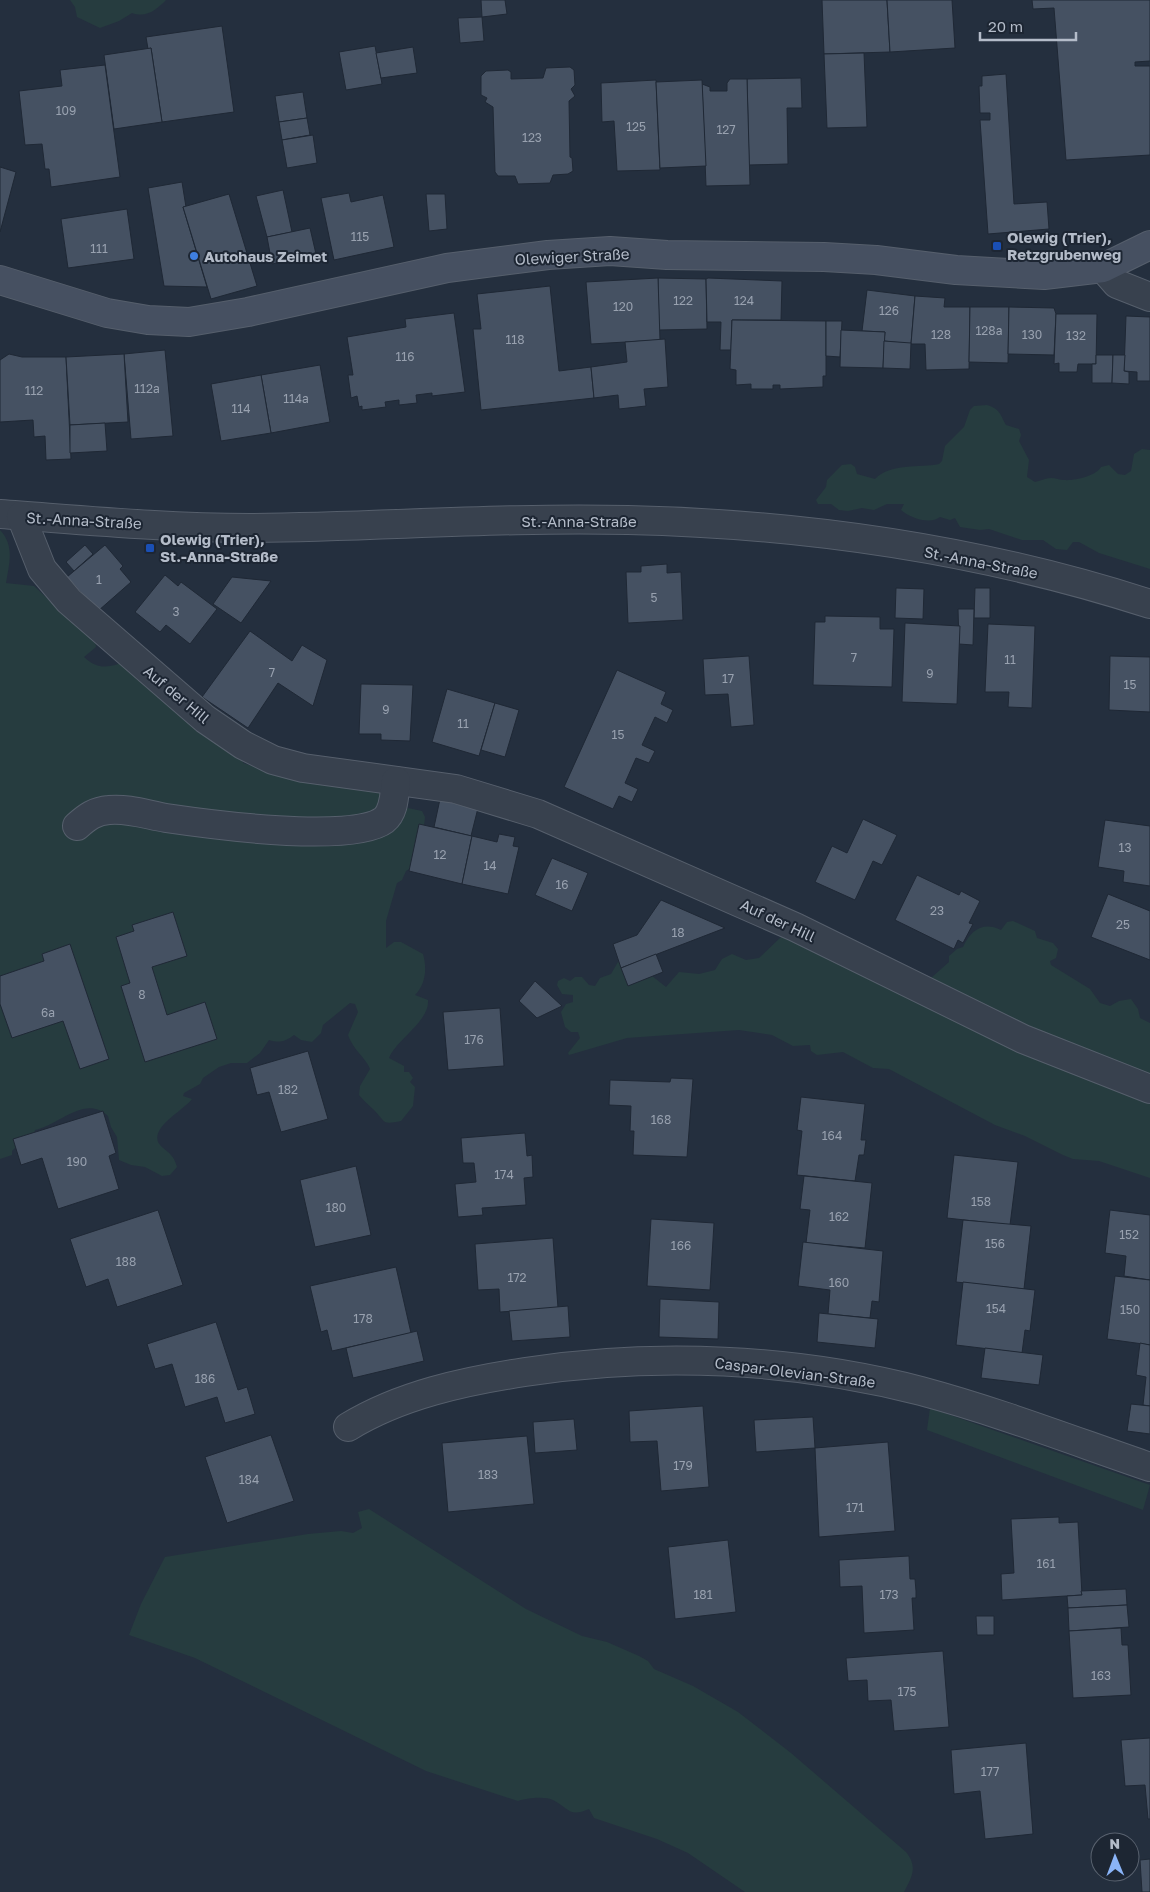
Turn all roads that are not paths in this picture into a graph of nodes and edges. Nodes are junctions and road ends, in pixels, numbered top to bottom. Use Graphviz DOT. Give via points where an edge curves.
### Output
graph roads {
  1 [pos="1150,245"];
  2 [pos="1103,268"];
  3 [pos="0,280"];
  4 [pos="1150,297"];
  5 [pos="11,515"];
  6 [pos="1150,604"];
  7 [pos="396,781"];
  8 [pos="77,826"];
  9 [pos="1150,1089"];
  10 [pos="348,1428"];
  11 [pos="1150,1467"];
  1 -- 2 [label="street, Olewiger Straße"];
  2 -- 3 [label="street, Olewiger Straße" via="1023,275 841,258 586,252 447,268 248,312 202,321 174,322 107,314"];
  2 -- 4 [label="street" via="1117,284"];
  5 -- 6 [label="street, St.-Anna-Straße" via="248,528 594,520 729,525 842,537 974,559 1056,577"];
  5 -- 7 [label="street, Auf der Hill" via="30,543 42,569 69,601 205,719 243,745 273,760 304,768"];
  7 -- 8 [label="street" via="392,807 384,819 375,824 339,830 233,827 110,809 90,814"];
  7 -- 9 [label="street, Auf der Hill" via="482,796 568,826 795,927 1023,1039"];
  10 -- 11 [label="street, Caspar-Olevian-Straße" via="369,1414 443,1388 498,1376 549,1368 657,1360 733,1362 830,1373 920,1391"];
}
